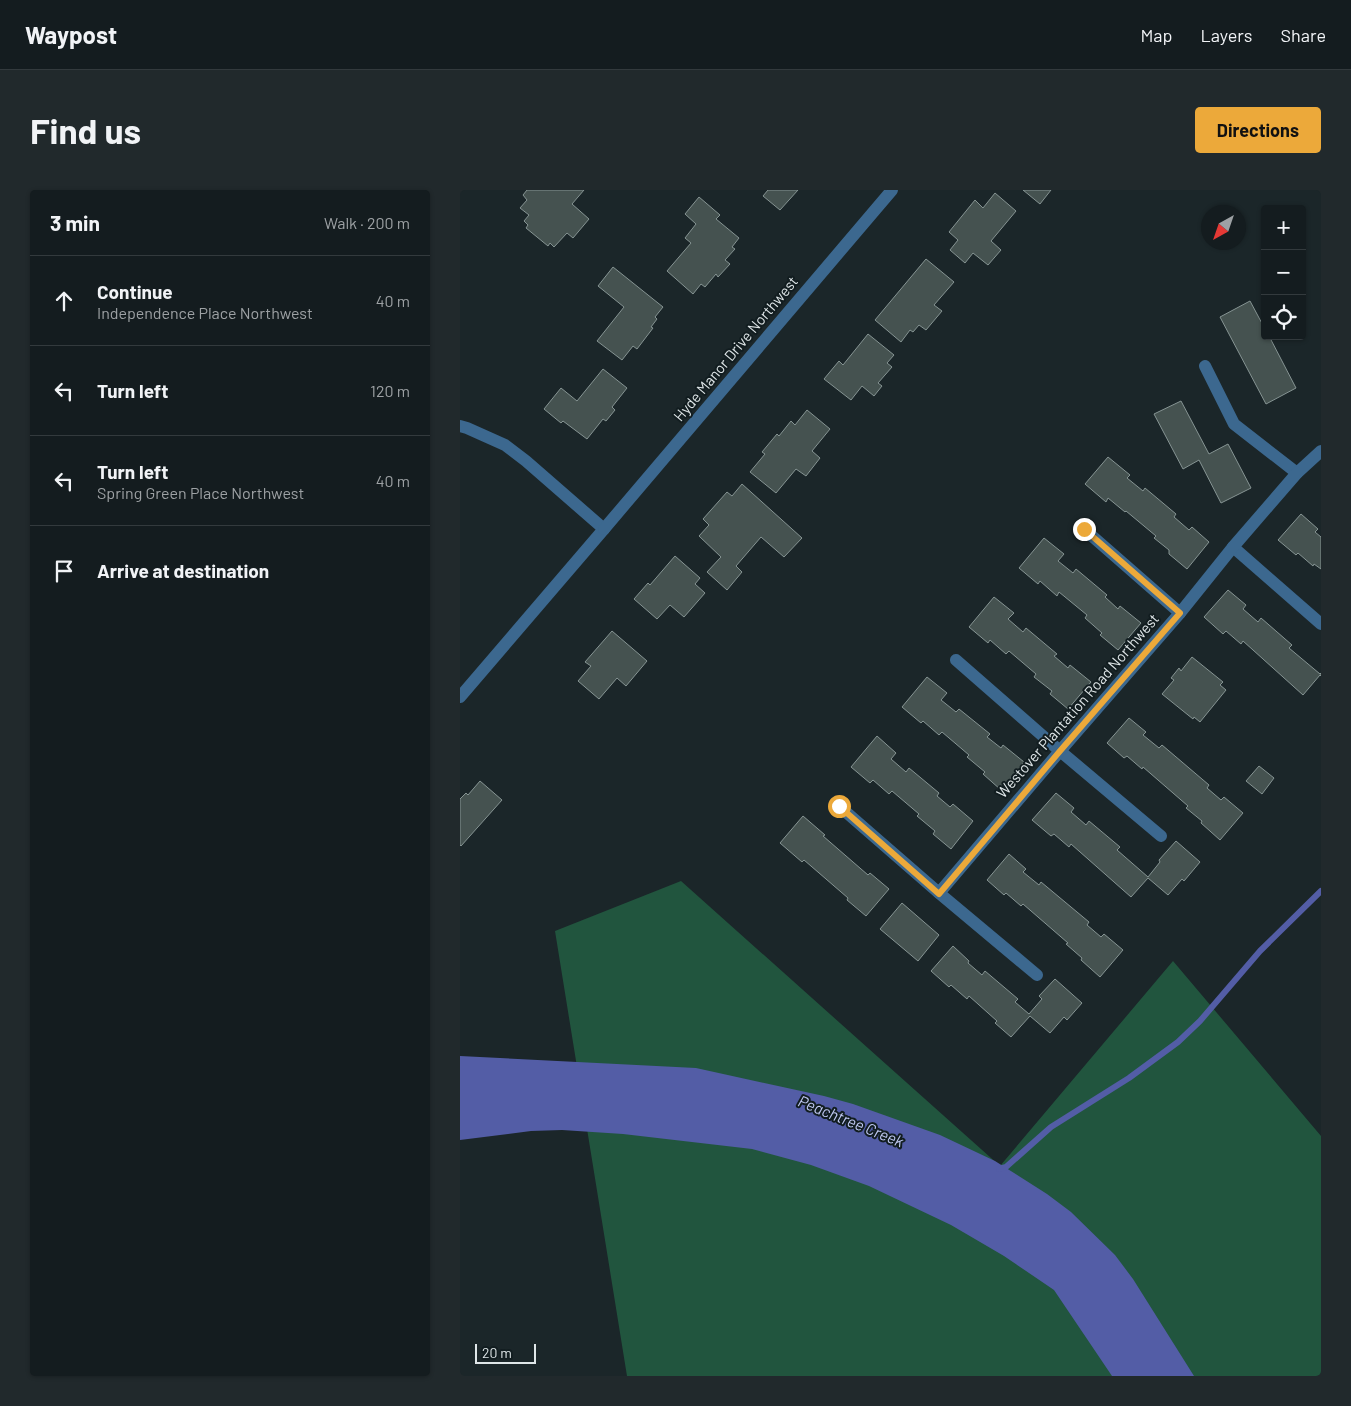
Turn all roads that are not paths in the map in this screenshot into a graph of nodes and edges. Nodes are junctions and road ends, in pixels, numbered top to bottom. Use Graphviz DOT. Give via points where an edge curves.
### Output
graph roads {
  1 [pos="892,190"];
  2 [pos="1205,366"];
  3 [pos="460,426"];
  4 [pos="1321,451"];
  5 [pos="1297,473"];
  6 [pos="604,529"];
  7 [pos="1084,529"];
  8 [pos="1233,547"];
  9 [pos="1180,613"];
  10 [pos="1321,624"];
  11 [pos="956,660"];
  12 [pos="460,697"];
  13 [pos="1060,751"];
  14 [pos="839,806"];
  15 [pos="1161,836"];
  16 [pos="939,894"];
  17 [pos="1037,974"];
  1 -- 6 [label="street, Hyde Manor Drive Northwest"];
  2 -- 5 [label="street" via="1234,424"];
  3 -- 6 [label="street" via="505,446 526,461"];
  4 -- 5 [label="street, Westover Plantation Road Northwest"];
  5 -- 8 [label="street, Westover Plantation Road Northwest"];
  6 -- 12 [label="street, Hyde Manor Drive Northwest"];
  7 -- 9 [label="street"];
  8 -- 9 [label="street, Westover Plantation Road Northwest"];
  8 -- 10 [label="street"];
  9 -- 13 [label="street, Westover Plantation Road Northwest"];
  11 -- 13 [label="street"];
  13 -- 15 [label="street"];
  13 -- 16 [label="street, Westover Plantation Road Northwest"];
  14 -- 16 [label="street"];
  16 -- 17 [label="street"];
}
